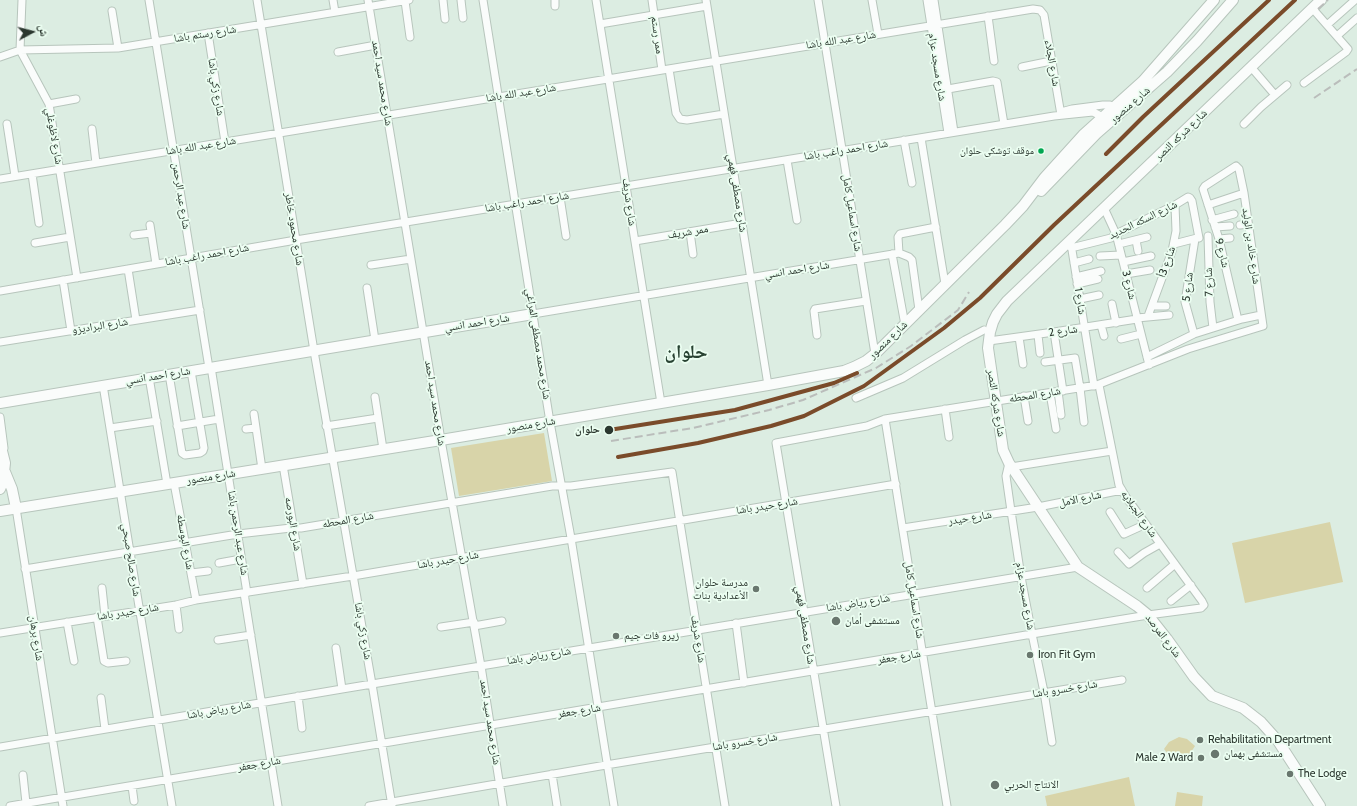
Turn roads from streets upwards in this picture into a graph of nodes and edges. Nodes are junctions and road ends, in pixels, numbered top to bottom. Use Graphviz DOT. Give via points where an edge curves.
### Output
graph roads {
  1 [pos="22,0"];
  2 [pos="149,0"];
  3 [pos="256,0"];
  4 [pos="333,0"];
  5 [pos="442,0"];
  6 [pos="461,0"];
  7 [pos="483,0"];
  8 [pos="596,0"];
  9 [pos="652,0"];
  10 [pos="818,0"];
  11 [pos="872,0"];
  12 [pos="927,0"];
  13 [pos="934,0"];
  14 [pos="1214,0"];
  15 [pos="1233,0"];
  16 [pos="1321,0"];
  17 [pos="1355,0"];
  18 [pos="407,1"];
  19 [pos="369,3"];
  20 [pos="706,3"];
  21 [pos="1312,4"];
  22 [pos="1224,10"];
  23 [pos="112,11"];
  24 [pos="1042,11"];
  25 [pos="335,12"];
  26 [pos="654,15"];
  27 [pos="988,16"];
  28 [pos="463,18"];
  29 [pos="1357,18"];
  30 [pos="445,19"];
  31 [pos="261,24"];
  32 [pos="600,24"];
  33 [pos="934,25"];
  34 [pos="1327,25"];
  35 [pos="208,33"];
  36 [pos="878,34"];
  37 [pos="1337,36"];
  38 [pos="410,37"];
  39 [pos="156,42"];
  40 [pos="825,43"];
  41 [pos="376,45"];
  42 [pos="118,48"];
  43 [pos="20,50"];
  44 [pos="338,52"];
  45 [pos="0,57"];
  46 [pos="716,61"];
  47 [pos="994,61"];
  48 [pos="1051,61"];
  49 [pos="1022,67"];
  50 [pos="1251,67"];
  51 [pos="666,69"];
  52 [pos="610,78"];
  53 [pos="1304,83"];
  54 [pos="1287,85"];
  55 [pos="948,89"];
  56 [pos="1276,95"];
  57 [pos="498,97"];
  58 [pos="76,99"];
  59 [pos="49,104"];
  60 [pos="1117,110"];
  61 [pos="724,114"];
  62 [pos="1059,114"];
  63 [pos="387,115"];
  64 [pos="1105,120"];
  65 [pos="7,124"];
  66 [pos="1004,124"];
  67 [pos="1244,124"];
  68 [pos="92,130"];
  69 [pos="278,133"];
  70 [pos="951,133"];
  71 [pos="921,138"];
  72 [pos="904,140"];
  73 [pos="225,142"];
  74 [pos="174,150"];
  75 [pos="842,150"];
  76 [pos="787,160"];
  77 [pos="96,163"];
  78 [pos="1238,166"];
  79 [pos="733,168"];
  80 [pos="59,169"];
  81 [pos="32,174"];
  82 [pos="15,176"];
  83 [pos="0,179"];
  84 [pos="912,183"];
  85 [pos="627,186"];
  86 [pos="1244,193"];
  87 [pos="560,197"];
  88 [pos="1190,198"];
  89 [pos="516,204"];
  90 [pos="1175,205"];
  91 [pos="1208,205"];
  92 [pos="1104,208"];
  93 [pos="1234,214"];
  94 [pos="797,220"];
  95 [pos="1212,220"];
  96 [pos="405,222"];
  97 [pos="39,223"];
  98 [pos="742,223"];
  99 [pos="1248,224"];
  100 [pos="1240,225"];
  101 [pos="1230,226"];
  102 [pos="936,227"];
  103 [pos="1215,227"];
  104 [pos="690,232"];
  105 [pos="1116,234"];
  106 [pos="134,235"];
  107 [pos="566,236"];
  108 [pos="1208,236"];
  109 [pos="70,237"];
  110 [pos="1147,237"];
  111 [pos="1218,237"];
  112 [pos="1197,238"];
  113 [pos="1230,238"];
  114 [pos="296,240"];
  115 [pos="1136,240"];
  116 [pos="635,241"];
  117 [pos="35,243"];
  118 [pos="1071,244"];
  119 [pos="1119,244"];
  120 [pos="1174,244"];
  121 [pos="1138,251"];
  122 [pos="895,253"];
  123 [pos="693,254"];
  124 [pos="1100,256"];
  125 [pos="1151,256"];
  126 [pos="191,258"];
  127 [pos="411,258"];
  128 [pos="1122,258"];
  129 [pos="1089,259"];
  130 [pos="860,260"];
  131 [pos="1074,263"];
  132 [pos="156,264"];
  133 [pos="371,265"];
  134 [pos="128,269"];
  135 [pos="1150,270"];
  136 [pos="1101,271"];
  137 [pos="1126,274"];
  138 [pos="77,278"];
  139 [pos="751,278"];
  140 [pos="1098,279"];
  141 [pos="63,280"];
  142 [pos="1076,280"];
  143 [pos="945,284"];
  144 [pos="367,288"];
  145 [pos="0,291"];
  146 [pos="643,295"];
  147 [pos="1099,295"];
  148 [pos="1080,299"];
  149 [pos="866,301"];
  150 [pos="1112,304"];
  151 [pos="1152,306"];
  152 [pos="1166,306"];
  153 [pos="200,310"];
  154 [pos="919,310"];
  155 [pos="533,314"];
  156 [pos="1169,315"];
  157 [pos="1148,316"];
  158 [pos="1261,316"];
  159 [pos="1137,318"];
  160 [pos="136,320"];
  161 [pos="1238,320"];
  162 [pos="1116,323"];
  163 [pos="905,325"];
  164 [pos="1101,325"];
  165 [pos="1263,326"];
  166 [pos="1084,328"];
  167 [pos="1213,328"];
  168 [pos="984,330"];
  169 [pos="71,331"];
  170 [pos="424,332"];
  171 [pos="1054,332"];
  172 [pos="1038,334"];
  173 [pos="1141,334"];
  174 [pos="1194,334"];
  175 [pos="817,335"];
  176 [pos="1104,336"];
  177 [pos="1019,337"];
  178 [pos="1121,339"];
  179 [pos="375,340"];
  180 [pos="988,341"];
  181 [pos="0,342"];
  182 [pos="314,351"];
  183 [pos="1040,353"];
  184 [pos="875,354"];
  185 [pos="1147,357"];
  186 [pos="1058,360"];
  187 [pos="1045,362"];
  188 [pos="1023,364"];
  189 [pos="1149,365"];
  190 [pos="210,368"];
  191 [pos="191,371"];
  192 [pos="169,374"];
  193 [pos="149,378"];
  194 [pos="103,385"];
  195 [pos="768,385"];
  196 [pos="1096,385"];
  197 [pos="1080,388"];
  198 [pos="1060,391"];
  199 [pos="1050,393"];
  200 [pos="1024,396"];
  201 [pos="375,397"];
  202 [pos="856,398"];
  203 [pos="0,402"];
  204 [pos="992,402"];
  205 [pos="661,403"];
  206 [pos="945,409"];
  207 [pos="254,414"];
  208 [pos="1061,414"];
  209 [pos="0,418"];
  210 [pos="378,418"];
  211 [pos="219,419"];
  212 [pos="885,419"];
  213 [pos="157,421"];
  214 [pos="1028,421"];
  215 [pos="200,422"];
  216 [pos="550,422"];
  217 [pos="1084,422"];
  218 [pos="177,426"];
  219 [pos="326,426"];
  220 [pos="110,428"];
  221 [pos="256,428"];
  222 [pos="246,429"];
  223 [pos="1056,429"];
  224 [pos="949,437"];
  225 [pos="441,440"];
  226 [pos="0,443"];
  227 [pos="776,443"];
  228 [pos="383,449"];
  229 [pos="1003,450"];
  230 [pos="1112,451"];
  231 [pos="4,456"];
  232 [pos="332,457"];
  233 [pos="283,465"];
  234 [pos="1010,465"];
  235 [pos="262,469"];
  236 [pos="5,472"];
  237 [pos="672,472"];
  238 [pos="228,474"];
  239 [pos="170,484"];
  240 [pos="896,484"];
  241 [pos="561,485"];
  242 [pos="0,489"];
  243 [pos="1122,490"];
  244 [pos="120,492"];
  245 [pos="452,503"];
  246 [pos="786,503"];
  247 [pos="1038,507"];
  248 [pos="16,508"];
  249 [pos="0,511"];
  250 [pos="1011,511"];
  251 [pos="1110,512"];
  252 [pos="680,520"];
  253 [pos="343,521"];
  254 [pos="1146,524"];
  255 [pos="293,528"];
  256 [pos="903,528"];
  257 [pos="238,534"];
  258 [pos="571,538"];
  259 [pos="185,543"];
  260 [pos="1160,544"];
  261 [pos="130,552"];
  262 [pos="1118,552"];
  263 [pos="462,557"];
  264 [pos="241,559"];
  265 [pos="219,563"];
  266 [pos="1175,564"];
  267 [pos="1078,567"];
  268 [pos="25,569"];
  269 [pos="208,571"];
  270 [pos="191,573"];
  271 [pos="353,576"];
  272 [pos="1022,577"];
  273 [pos="303,584"];
  274 [pos="1191,585"];
  275 [pos="102,588"];
  276 [pos="1147,588"];
  277 [pos="246,593"];
  278 [pos="913,595"];
  279 [pos="196,600"];
  280 [pos="1171,601"];
  281 [pos="176,605"];
  282 [pos="1204,605"];
  283 [pos="139,611"];
  284 [pos="803,612"];
  285 [pos="1148,615"];
  286 [pos="106,616"];
  287 [pos="97,617"];
  288 [pos="502,621"];
  289 [pos="67,622"];
  290 [pos="736,623"];
  291 [pos="474,624"];
  292 [pos="34,627"];
  293 [pos="441,627"];
  294 [pos="179,629"];
  295 [pos="696,630"];
  296 [pos="0,633"];
  297 [pos="1032,634"];
  298 [pos="251,635"];
  299 [pos="218,640"];
  300 [pos="336,648"];
  301 [pos="588,648"];
  302 [pos="923,653"];
  303 [pos="74,661"];
  304 [pos="126,661"];
  305 [pos="481,666"];
  306 [pos="813,671"];
  307 [pos="1122,680"];
  308 [pos="744,683"];
  309 [pos="372,684"];
  310 [pos="342,689"];
  311 [pos="706,690"];
  312 [pos="1044,692"];
  313 [pos="298,696"];
  314 [pos="100,698"];
  315 [pos="261,702"];
  316 [pos="597,708"];
  317 [pos="932,711"];
  318 [pos="157,720"];
  319 [pos="490,725"];
  320 [pos="302,728"];
  321 [pos="106,729"];
  322 [pos="823,729"];
  323 [pos="52,738"];
  324 [pos="1052,742"];
  325 [pos="381,743"];
  326 [pos="0,747"];
  327 [pos="716,747"];
  328 [pos="271,762"];
  329 [pos="606,765"];
  330 [pos="552,774"];
  331 [pos="23,775"];
  332 [pos="167,780"];
  333 [pos="499,783"];
  334 [pos="132,786"];
  335 [pos="61,798"];
  336 [pos="134,801"];
  337 [pos="26,803"];
  338 [pos="391,804"];
  339 [pos="10,806"];
  340 [pos="63,806"];
  341 [pos="172,806"];
  342 [pos="278,806"];
  343 [pos="369,806"];
  344 [pos="503,806"];
  345 [pos="557,806"];
  346 [pos="614,806"];
  347 [pos="725,806"];
  348 [pos="836,806"];
  349 [pos="947,806"];
  350 [pos="1320,806"];
  1 -- 43 [label="street"];
  2 -- 39 [label="street, شارع عبد الرحمن"];
  3 -- 31 [label="street, شارع محمود خاطر"];
  4 -- 25 [label="street"];
  5 -- 30 [label="street"];
  6 -- 28 [label="street"];
  7 -- 57 [label="street, شارع محمد مصطفى المراغي"];
  8 -- 32 [label="street, شارع شريف"];
  9 -- 26 [label="street, ممر رستم"];
  10 -- 40 [label="street, شارع اسماعيل كامل"];
  11 -- 36 [label="street"];
  12 -- 33 [label="street, شارع مسجد عزام"];
  13 -- 33 [label="street, شارع مسجد عزام"];
  14 -- 22 [label="street"];
  14 -- 60 [label="street, شارع منصور"];
  15 -- 22 [label="street, شارع منصور"];
  16 -- 21 [label="street, شارع شركه النصر"];
  17 -- 34 [label="street"];
  18 -- 19 [label="street, شارع رستم باشا"];
  18 -- 38 [label="street"];
  19 -- 25 [label="street, شارع رستم باشا"];
  19 -- 41 [label="street, شارع محمد سيد احمد"];
  20 -- 26 [label="street"];
  20 -- 46 [label="street, شارع مصطفى فهمي"];
  21 -- 34 [label="street"];
  21 -- 50 [label="street, شارع شركه النصر"];
  21 -- 168 [label="street, شارع شركه النصر" via="1001,298 990,313"];
  22 -- 60 [label="street, شارع منصور" via="1167,72"];
  23 -- 42 [label="street"];
  24 -- 27 [label="street, شارع عبد الله باشا" via="1033,9"];
  24 -- 48 [label="street, شارع الجلاء"];
  25 -- 31 [label="street, شارع رستم باشا"];
  26 -- 32 [label="street"];
  26 -- 51 [label="street, ممر رستم"];
  27 -- 33 [label="street, شارع عبد الله باشا"];
  27 -- 47 [label="street"];
  29 -- 37 [label="street"];
  31 -- 35 [label="street, شارع رستم باشا"];
  31 -- 69 [label="street, شارع محمود خاطر"];
  32 -- 52 [label="street, شارع شريف"];
  33 -- 36 [label="street, شارع عبد الله باشا"];
  33 -- 55 [label="street, شارع مسجد عزام"];
  33 -- 70 [label="street, شارع مسجد عزام"];
  34 -- 37 [label="street"];
  35 -- 39 [label="street, شارع رستم باشا"];
  35 -- 73 [label="street, شارع زكي باشا"];
  36 -- 40 [label="street, شارع عبد الله باشا"];
  37 -- 53 [label="street" via="1347,48 1347,52"];
  39 -- 42 [label="street, شارع رستم باشا"];
  39 -- 74 [label="street, شارع عبد الرحمن"];
  40 -- 46 [label="street, شارع عبد الله باشا"];
  40 -- 75 [label="street, شارع اسماعيل كامل"];
  41 -- 44 [label="street"];
  41 -- 63 [label="street, شارع محمد سيد احمد"];
  42 -- 43 [label="street, شارع رستم باشا"];
  43 -- 45 [label="street, شارع رستم باشا"];
  43 -- 59 [label="street, شارع لاظوغلي"];
  46 -- 51 [label="street, شارع عبد الله باشا"];
  46 -- 61 [label="street, شارع مصطفى فهمي"];
  48 -- 49 [label="street"];
  48 -- 62 [label="street, شارع الجلاء"];
  50 -- 56 [label="street"];
  50 -- 92 [label="street, شارع شركه النصر"];
  51 -- 52 [label="street, شارع عبد الله باشا"];
  51 -- 61 [label="street, ممر رستم" via="676,113 680,119"];
  52 -- 57 [label="street, شارع عبد الله باشا"];
  52 -- 85 [label="street, شارع شريف"];
  54 -- 56 [label="street"];
  55 -- 66 [label="street" via="997,82"];
  55 -- 70 [label="street, شارع مسجد عزام"];
  56 -- 67 [label="street"];
  57 -- 63 [label="street, شارع عبد الله باشا"];
  57 -- 89 [label="street, شارع محمد مصطفى المراغي"];
  58 -- 59 [label="street"];
  59 -- 80 [label="street, شارع لاظوغلي"];
  60 -- 62 [label="street, شارع احمد راغب باشا" via="1110,105 1102,105 1072,109"];
  60 -- 64 [label="street, شارع منصور"];
  61 -- 79 [label="street, شارع مصطفى فهمي"];
  62 -- 64 [label="street, شارع احمد راغب باشا" via="1093,112"];
  62 -- 66 [label="street, شارع احمد راغب باشا"];
  63 -- 69 [label="street, شارع عبد الله باشا"];
  63 -- 96 [label="street, شارع محمد سيد احمد"];
  64 -- 143 [label="street, شارع منصور" via="1083,135 1022,206"];
  65 -- 82 [label="street"];
  66 -- 70 [label="street, شارع احمد راغب باشا"];
  68 -- 77 [label="street"];
  69 -- 73 [label="street, شارع عبد الله باشا"];
  69 -- 114 [label="street, شارع محمود خاطر"];
  70 -- 71 [label="street, شارع احمد راغب باشا"];
  71 -- 72 [label="street, شارع احمد راغب باشا"];
  71 -- 102 [label="street"];
  72 -- 75 [label="street, شارع احمد راغب باشا"];
  72 -- 84 [label="street"];
  73 -- 74 [label="street, شارع عبد الله باشا"];
  74 -- 77 [label="street, شارع عبد الله باشا"];
  74 -- 126 [label="street, شارع عبد الرحمن"];
  75 -- 76 [label="street, شارع احمد راغب باشا"];
  75 -- 130 [label="street, شارع اسماعيل كامل"];
  76 -- 79 [label="street, شارع احمد راغب باشا"];
  76 -- 94 [label="street"];
  77 -- 80 [label="street, شارع عبد الله باشا"];
  78 -- 86 [label="street, شارع خالد بن الوليد"];
  78 -- 91 [label="street, شارع 9" via="1205,186"];
  79 -- 85 [label="street, شارع احمد راغب باشا"];
  79 -- 98 [label="street, شارع مصطفى فهمي"];
  80 -- 81 [label="street, شارع عبد الله باشا"];
  80 -- 109 [label="street, شارع لاظوغلي"];
  81 -- 82 [label="street, شارع عبد الله باشا"];
  81 -- 97 [label="street"];
  82 -- 83 [label="street, شارع عبد الله باشا"];
  85 -- 87 [label="street, شارع احمد راغب باشا"];
  85 -- 116 [label="street, شارع شريف"];
  86 -- 91 [label="street"];
  86 -- 99 [label="street, شارع خالد بن الوليد"];
  87 -- 89 [label="street, شارع احمد راغب باشا"];
  87 -- 107 [label="street"];
  88 -- 90 [label="street, شارع السكه الحديد"];
  88 -- 112 [label="street, شارع 5"];
  89 -- 96 [label="street, شارع احمد راغب باشا"];
  89 -- 155 [label="street, شارع محمد مصطفى المراغي"];
  90 -- 105 [label="street, شارع السكه الحديد"];
  90 -- 120 [label="street, شارع 3أ"];
  91 -- 95 [label="street, شارع 9"];
  92 -- 105 [label="street, شارع 3"];
  92 -- 118 [label="street, شارع شركه النصر"];
  93 -- 95 [label="street"];
  95 -- 103 [label="street, شارع 9"];
  96 -- 114 [label="street, شارع احمد راغب باشا"];
  96 -- 127 [label="street, شارع محمد سيد احمد"];
  98 -- 104 [label="street, ممر شريف"];
  98 -- 139 [label="street, شارع مصطفى فهمي"];
  99 -- 100 [label="street"];
  99 -- 158 [label="street, شارع خالد بن الوليد"];
  101 -- 103 [label="street"];
  102 -- 122 [label="street" via="900,234"];
  102 -- 143 [label="street"];
  103 -- 111 [label="street, شارع 9"];
  104 -- 116 [label="street, ممر شريف"];
  104 -- 123 [label="street"];
  105 -- 118 [label="street, شارع السكه الحديد" via="1111,238"];
  105 -- 119 [label="street, شارع 3"];
  106 -- 132 [label="street" via="151,229"];
  108 -- 111 [label="street"];
  108 -- 112 [label="street"];
  108 -- 167 [label="street, شارع 7"];
  109 -- 117 [label="street"];
  109 -- 138 [label="street, شارع لاظوغلي"];
  110 -- 115 [label="street"];
  111 -- 113 [label="street"];
  111 -- 161 [label="street, شارع 9"];
  112 -- 120 [label="street"];
  112 -- 174 [label="street, شارع 5" via="1185,302"];
  114 -- 126 [label="street, شارع احمد راغب باشا"];
  114 -- 182 [label="street, شارع محمود خاطر"];
  115 -- 119 [label="street"];
  115 -- 121 [label="street"];
  116 -- 146 [label="street, شارع شريف"];
  118 -- 131 [label="street, شارع 1"];
  118 -- 180 [label="street, شارع شركه النصر" via="1002,307 993,322"];
  119 -- 128 [label="street, شارع 3"];
  120 -- 151 [label="street, شارع 3أ"];
  122 -- 130 [label="street, شارع احمد انسي"];
  122 -- 154 [label="street" via="912,260"];
  122 -- 163 [label="street"];
  124 -- 128 [label="street"];
  125 -- 128 [label="street"];
  126 -- 132 [label="street, شارع احمد راغب باشا"];
  126 -- 153 [label="street, شارع عبد الرحمن"];
  127 -- 133 [label="street"];
  127 -- 170 [label="street, شارع محمد سيد احمد"];
  128 -- 137 [label="street, شارع 3"];
  129 -- 131 [label="street"];
  130 -- 139 [label="street, شارع احمد انسي"];
  130 -- 149 [label="street, شارع اسماعيل كامل"];
  131 -- 142 [label="street, شارع 1"];
  132 -- 134 [label="street, شارع احمد راغب باشا"];
  134 -- 138 [label="street, شارع احمد راغب باشا"];
  134 -- 160 [label="street"];
  135 -- 137 [label="street"];
  136 -- 142 [label="street"];
  137 -- 159 [label="street, شارع 3"];
  138 -- 141 [label="street, شارع احمد راغب باشا"];
  139 -- 146 [label="street, شارع احمد انسي"];
  139 -- 195 [label="street, شارع مصطفى فهمي"];
  140 -- 142 [label="street"];
  141 -- 145 [label="street, شارع احمد راغب باشا"];
  141 -- 169 [label="street"];
  142 -- 148 [label="street, شارع 1"];
  143 -- 154 [label="street, شارع منصور"];
  144 -- 179 [label="street"];
  146 -- 155 [label="street, شارع احمد انسي"];
  146 -- 205 [label="street, شارع شريف"];
  147 -- 148 [label="street"];
  148 -- 166 [label="street, شارع 1"];
  149 -- 175 [label="street" via="815,309"];
  149 -- 184 [label="street, شارع اسماعيل كامل"];
  150 -- 162 [label="street"];
  151 -- 152 [label="street"];
  151 -- 157 [label="street, شارع 3أ"];
  153 -- 160 [label="street, شارع البراديزو"];
  153 -- 190 [label="street, شارع عبد الرحمن"];
  154 -- 163 [label="street, شارع منصور"];
  155 -- 170 [label="street, شارع احمد انسي"];
  155 -- 216 [label="street, شارع محمد مصطفى المراغي"];
  156 -- 157 [label="street, شارع 2"];
  157 -- 159 [label="street, شارع 2"];
  158 -- 161 [label="street"];
  158 -- 165 [label="street, شارع خالد بن الوليد"];
  159 -- 162 [label="street, شارع 2"];
  159 -- 173 [label="street, شارع 3"];
  160 -- 169 [label="street, شارع البراديزو"];
  161 -- 167 [label="street"];
  162 -- 164 [label="street, شارع 2"];
  163 -- 184 [label="street, شارع منصور"];
  164 -- 166 [label="street, شارع 2"];
  164 -- 176 [label="street"];
  165 -- 189 [label="street, شارع المحطه" via="1188,349"];
  166 -- 171 [label="street, شارع 2"];
  166 -- 196 [label="street, شارع 1"];
  167 -- 174 [label="street"];
  168 -- 202 [label="street" via="903,378"];
  168 -- 204 [label="street, شارع شركه النصر" via="982,349"];
  169 -- 181 [label="street, شارع البراديزو"];
  170 -- 179 [label="street, شارع احمد انسي"];
  170 -- 225 [label="street, شارع محمد سيد احمد"];
  171 -- 172 [label="street, شارع 2"];
  171 -- 186 [label="street"];
  172 -- 177 [label="street, شارع 2"];
  172 -- 183 [label="street"];
  173 -- 178 [label="street"];
  173 -- 185 [label="street, شارع 3"];
  174 -- 185 [label="street"];
  177 -- 180 [label="street, شارع 2"];
  177 -- 188 [label="street"];
  179 -- 182 [label="street, شارع احمد انسي"];
  180 -- 204 [label="street, شارع شركه النصر"];
  182 -- 190 [label="street, شارع احمد انسي"];
  182 -- 219 [label="street, شارع محمود خاطر"];
  184 -- 195 [label="street, شارع منصور" via="860,365 844,371"];
  185 -- 189 [label="street, شارع 3"];
  186 -- 187 [label="street"];
  186 -- 197 [label="street" via="1075,358"];
  186 -- 198 [label="street"];
  189 -- 196 [label="street, شارع المحطه"];
  190 -- 191 [label="street, شارع احمد انسي"];
  190 -- 211 [label="street, شارع عبد الرحمن"];
  191 -- 192 [label="street, شارع احمد انسي"];
  191 -- 215 [label="street"];
  192 -- 193 [label="street, شارع احمد انسي"];
  192 -- 218 [label="street"];
  193 -- 194 [label="street, شارع احمد انسي"];
  193 -- 213 [label="street, شارع البوسطه"];
  194 -- 203 [label="street, شارع احمد انسي"];
  194 -- 220 [label="street, شارع صالح صبحي"];
  195 -- 205 [label="street, شارع منصور"];
  196 -- 197 [label="street, شارع المحطه"];
  196 -- 230 [label="street, شارع الجبلايه"];
  197 -- 198 [label="street, شارع المحطه"];
  197 -- 217 [label="street"];
  198 -- 199 [label="street, شارع المحطه"];
  198 -- 208 [label="street"];
  199 -- 200 [label="street, شارع المحطه"];
  199 -- 223 [label="street"];
  200 -- 204 [label="street, شارع المحطه"];
  200 -- 214 [label="street"];
  201 -- 210 [label="street"];
  204 -- 206 [label="street, شارع المحطه"];
  204 -- 229 [label="street, شارع شركه النصر" via="996,439"];
  205 -- 216 [label="street, شارع منصور"];
  206 -- 212 [label="street, شارع المحطه"];
  206 -- 224 [label="street"];
  207 -- 221 [label="street"];
  209 -- 231 [label="street"];
  210 -- 219 [label="street"];
  210 -- 228 [label="street"];
  211 -- 215 [label="street"];
  211 -- 238 [label="street, شارع عبد الرحمن"];
  212 -- 227 [label="street, شارع المحطه" via="867,426"];
  212 -- 240 [label="street, شارع اسماعيل كامل"];
  213 -- 220 [label="street"];
  213 -- 239 [label="street, شارع البوسطه"];
  215 -- 218 [label="street"];
  215 -- 218 [label="street" via="204,450 185,456"];
  216 -- 225 [label="street, شارع منصور"];
  216 -- 241 [label="street, شارع محمد مصطفى المراغي"];
  219 -- 232 [label="street, شارع محمود خاطر"];
  220 -- 244 [label="street, شارع صالح صبحي"];
  221 -- 222 [label="street"];
  221 -- 235 [label="street"];
  225 -- 228 [label="street, شارع منصور"];
  225 -- 245 [label="street, شارع محمد سيد احمد"];
  226 -- 231 [label="street"];
  227 -- 246 [label="street, شارع مصطفى فهمي"];
  228 -- 232 [label="street, شارع منصور"];
  229 -- 234 [label="street, شارع مسجد عزام"];
  230 -- 234 [label="street"];
  230 -- 243 [label="street, شارع الجبلايه"];
  231 -- 236 [label="street"];
  232 -- 233 [label="street, شارع منصور"];
  232 -- 253 [label="street, شارع زكي باشا"];
  233 -- 235 [label="street, شارع منصور"];
  233 -- 255 [label="street, شارع البورصه"];
  234 -- 247 [label="street, شارع المرصد"];
  234 -- 250 [label="street, شارع مسجد عزام" via="1006,476"];
  235 -- 238 [label="street, شارع منصور"];
  236 -- 242 [label="street"];
  236 -- 248 [label="street, شارع برهان"];
  237 -- 241 [label="street, شارع المحطه" via="571,486"];
  237 -- 252 [label="street, شارع شريف"];
  238 -- 239 [label="street, شارع منصور"];
  238 -- 257 [label="street, شارع عبد الرحمن باشا"];
  239 -- 244 [label="street, شارع منصور"];
  239 -- 259 [label="street, شارع البوسطه"];
  240 -- 246 [label="street, شارع حيدر باشا"];
  240 -- 256 [label="street, شارع اسماعيل كامل"];
  241 -- 245 [label="street, شارع المحطه"];
  241 -- 258 [label="street, شارع محمد مصطفى المراغي"];
  243 -- 247 [label="street, شارع الامل"];
  243 -- 254 [label="street, شارع الجبلايه"];
  244 -- 248 [label="street, شارع منصور"];
  244 -- 261 [label="street, شارع صالح صبحي"];
  245 -- 253 [label="street, شارع المحطه"];
  245 -- 263 [label="street, شارع محمد سيد احمد"];
  246 -- 252 [label="street, شارع حيدر باشا"];
  246 -- 284 [label="street, شارع مصطفى فهمي"];
  247 -- 250 [label="street, شارع حيدر"];
  247 -- 267 [label="street, شارع المرصد"];
  248 -- 249 [label="street, شارع منصور"];
  248 -- 268 [label="street, شارع برهان"];
  250 -- 256 [label="street, شارع حيدر"];
  250 -- 272 [label="street, شارع مسجد عزام"];
  251 -- 254 [label="street" via="1124,534"];
  252 -- 258 [label="street, شارع حيدر باشا"];
  252 -- 295 [label="street, شارع شريف"];
  253 -- 255 [label="street, شارع المحطه"];
  253 -- 271 [label="street, شارع زكي باشا"];
  254 -- 260 [label="street, شارع الجبلايه"];
  255 -- 257 [label="street, شارع المحطه"];
  255 -- 273 [label="street, شارع البورصه"];
  256 -- 278 [label="street, شارع اسماعيل كامل"];
  257 -- 259 [label="street, شارع المحطه"];
  257 -- 264 [label="street, شارع عبد الرحمن باشا"];
  258 -- 263 [label="street, شارع حيدر باشا"];
  258 -- 301 [label="street, شارع محمد مصطفى المراغي"];
  259 -- 261 [label="street, شارع المحطه"];
  259 -- 270 [label="street, شارع البوسطه"];
  260 -- 262 [label="street" via="1129,564"];
  260 -- 266 [label="street, شارع الجبلايه"];
  261 -- 268 [label="street, شارع المحطه"];
  261 -- 283 [label="street, شارع صالح صبحي"];
  263 -- 271 [label="street, شارع حيدر باشا"];
  263 -- 291 [label="street, شارع محمد سيد احمد"];
  264 -- 265 [label="street"];
  264 -- 277 [label="street, شارع عبد الرحمن باشا"];
  266 -- 274 [label="street, شارع الجبلايه"];
  266 -- 276 [label="street"];
  267 -- 272 [label="street, شارع رياض باشا"];
  267 -- 285 [label="street, شارع المرصد"];
  268 -- 292 [label="street, شارع برهان"];
  269 -- 270 [label="street"];
  270 -- 279 [label="street, شارع البوسطه"];
  271 -- 273 [label="street, شارع حيدر باشا"];
  271 -- 309 [label="street, شارع زكي باشا"];
  272 -- 278 [label="street, شارع رياض باشا"];
  272 -- 297 [label="street, شارع مسجد عزام"];
  273 -- 277 [label="street, شارع حيدر باشا"];
  274 -- 280 [label="street"];
  274 -- 282 [label="street, شارع الجبلايه"];
  275 -- 286 [label="street"];
  277 -- 279 [label="street, شارع حيدر باشا"];
  277 -- 298 [label="street, شارع عبد الرحمن باشا"];
  278 -- 284 [label="street, شارع رياض باشا"];
  278 -- 302 [label="street, شارع اسماعيل كامل"];
  279 -- 281 [label="street, شارع حيدر باشا"];
  281 -- 283 [label="street, شارع حيدر باشا"];
  281 -- 294 [label="street"];
  282 -- 285 [label="street, شارع جعفر" via="1201,608"];
  283 -- 286 [label="street, شارع حيدر باشا"];
  283 -- 318 [label="street, شارع صالح صبحي"];
  284 -- 290 [label="street, شارع رياض باشا"];
  284 -- 306 [label="street, شارع مصطفى فهمي"];
  285 -- 297 [label="street, شارع جعفر"];
  285 -- 350 [label="street, شارع المرصد" via="1202,687 1212,696 1248,712 1270,732"];
  286 -- 287 [label="street, شارع حيدر باشا"];
  287 -- 289 [label="street, شارع حيدر باشا"];
  287 -- 304 [label="street" via="104,662"];
  288 -- 291 [label="street"];
  289 -- 292 [label="street, شارع حيدر باشا"];
  289 -- 303 [label="street"];
  290 -- 295 [label="street, شارع رياض باشا"];
  290 -- 308 [label="street"];
  291 -- 293 [label="street"];
  291 -- 305 [label="street, شارع محمد سيد احمد"];
  292 -- 296 [label="street, شارع حيدر باشا"];
  292 -- 323 [label="street, شارع برهان"];
  295 -- 301 [label="street, شارع رياض باشا"];
  295 -- 311 [label="street, شارع شريف"];
  297 -- 302 [label="street, شارع جعفر"];
  297 -- 312 [label="street, شارع مسجد عزام"];
  298 -- 299 [label="street"];
  298 -- 315 [label="street, شارع عبد الرحمن باشا"];
  300 -- 310 [label="street"];
  301 -- 305 [label="street, شارع رياض باشا"];
  301 -- 316 [label="street, شارع محمد مصطفى المراغي"];
  302 -- 306 [label="street, شارع جعفر"];
  302 -- 317 [label="street, شارع اسماعيل كامل"];
  305 -- 309 [label="street, شارع رياض باشا"];
  305 -- 319 [label="street, شارع محمد سيد احمد"];
  306 -- 308 [label="street, شارع جعفر"];
  306 -- 322 [label="street, شارع مصطفى فهمي"];
  307 -- 312 [label="street, شارع خسرو باشا"];
  308 -- 311 [label="street, شارع جعفر"];
  309 -- 310 [label="street, شارع رياض باشا"];
  309 -- 325 [label="street, شارع زكي باشا"];
  310 -- 313 [label="street, شارع رياض باشا"];
  311 -- 316 [label="street, شارع جعفر"];
  311 -- 327 [label="street, شارع شريف"];
  312 -- 317 [label="street, شارع خسرو باشا"];
  312 -- 324 [label="street, شارع مسجد عزام"];
  313 -- 315 [label="street, شارع رياض باشا"];
  313 -- 320 [label="street"];
  314 -- 321 [label="street"];
  315 -- 318 [label="street, شارع رياض باشا"];
  315 -- 328 [label="street, شارع عبد الرحمن باشا"];
  316 -- 319 [label="street, شارع جعفر"];
  316 -- 329 [label="street, شارع محمد مصطفى المراغي"];
  317 -- 322 [label="street, شارع خسرو باشا"];
  317 -- 349 [label="street, شارع اسماعيل كامل"];
  318 -- 321 [label="street, شارع رياض باشا"];
  318 -- 332 [label="street, شارع صالح صبحي"];
  319 -- 325 [label="street, شارع جعفر"];
  319 -- 333 [label="street, شارع محمد سيد احمد"];
  321 -- 323 [label="street, شارع رياض باشا"];
  322 -- 327 [label="street, شارع خسرو باشا"];
  322 -- 348 [label="street, شارع مصطفى فهمي"];
  323 -- 326 [label="street, شارع رياض باشا"];
  323 -- 335 [label="street, شارع برهان"];
  325 -- 328 [label="street, شارع جعفر"];
  325 -- 338 [label="street, شارع زكي باشا"];
  327 -- 329 [label="street, شارع خسرو باشا"];
  327 -- 347 [label="street, شارع شريف"];
  328 -- 332 [label="street, شارع جعفر"];
  328 -- 342 [label="street, شارع عبد الرحمن باشا"];
  329 -- 330 [label="street, شارع خسرو باشا"];
  329 -- 346 [label="street, شارع محمد مصطفى المراغي"];
  330 -- 333 [label="street, شارع خسرو باشا"];
  330 -- 345 [label="street"];
  331 -- 337 [label="street"];
  332 -- 334 [label="street, شارع جعفر"];
  332 -- 341 [label="street, شارع صالح صبحي"];
  333 -- 338 [label="street, شارع خسرو باشا"];
  333 -- 344 [label="street, شارع محمد سيد احمد"];
  334 -- 335 [label="street, شارع جعفر"];
  334 -- 336 [label="street"];
  335 -- 337 [label="street, شارع جعفر"];
  335 -- 340 [label="street, شارع برهان"];
  337 -- 339 [label="street, شارع جعفر"];
  338 -- 343 [label="street, شارع خسرو باشا"];
}
